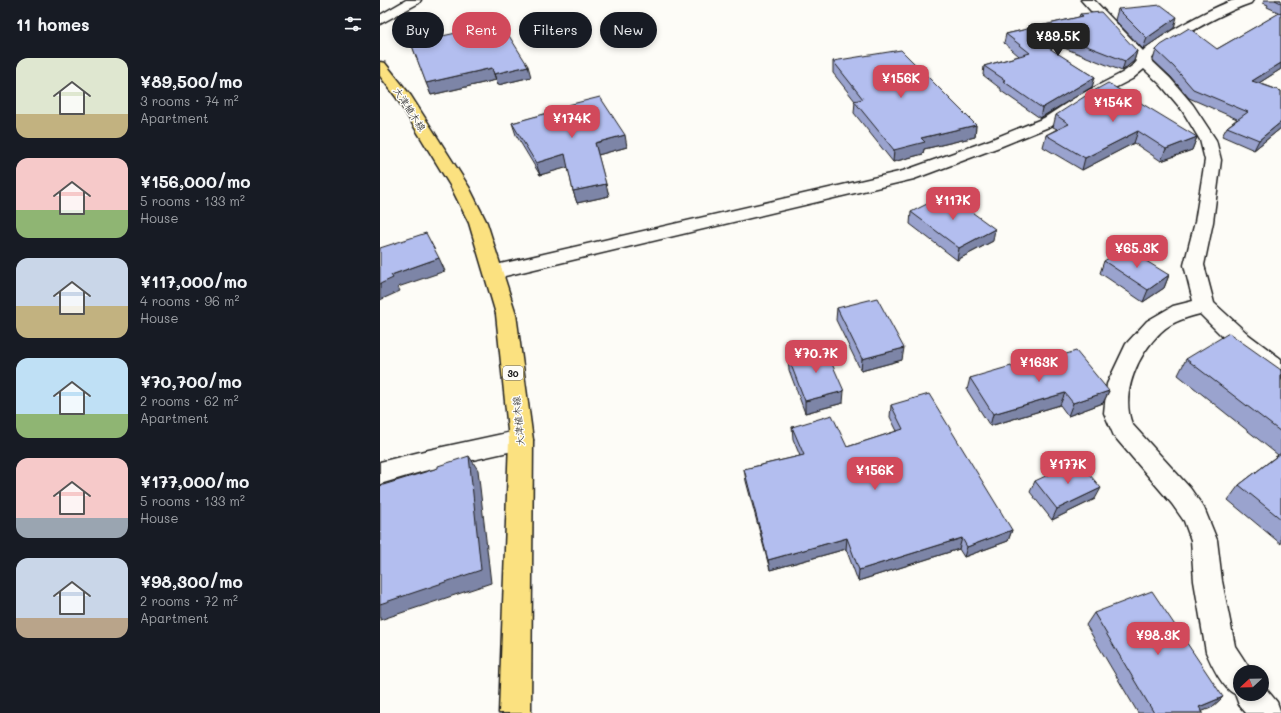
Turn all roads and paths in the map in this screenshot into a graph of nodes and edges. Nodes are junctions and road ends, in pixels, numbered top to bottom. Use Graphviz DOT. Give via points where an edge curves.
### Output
graph roads {
  1 [pos="415,0"];
  2 [pos="1087,0"];
  3 [pos="1247,0"];
  4 [pos="380,20"];
  5 [pos="1143,60"];
  6 [pos="380,66"];
  7 [pos="495,277"];
  8 [pos="1204,306"];
  9 [pos="1281,372"];
  10 [pos="521,440"];
  11 [pos="380,473"];
  12 [pos="1233,670"];
  13 [pos="1256,701"];
  14 [pos="515,713"];
  15 [pos="1266,713"];
  1 -- 4 [label="street"];
  2 -- 5 [label="street"];
  3 -- 5 [label="street" via="1181,32 1149,52"];
  5 -- 7 [label="street" via="1137,69 1127,76 1081,100 1050,121 996,144 908,175 496,272"];
  5 -- 8 [label="street" via="1188,108 1208,140 1213,160 1194,265"];
  6 -- 7 [label="main road, 大津植木線 / 30" via="403,96 460,187 478,223"];
  7 -- 10 [label="main road, 大津植木線 / 30" via="506,314"];
  8 -- 9 [label="street" via="1241,341"];
  8 -- 12 [label="street" via="1180,311 1154,326 1134,350 1118,384 1116,412 1122,430 1181,496 1195,516 1204,540 1208,581 1221,652"];
  10 -- 11 [label="street"];
  10 -- 14 [label="main road, 大津植木線 / 30"];
  13 -- 15 [label="street"];
}
